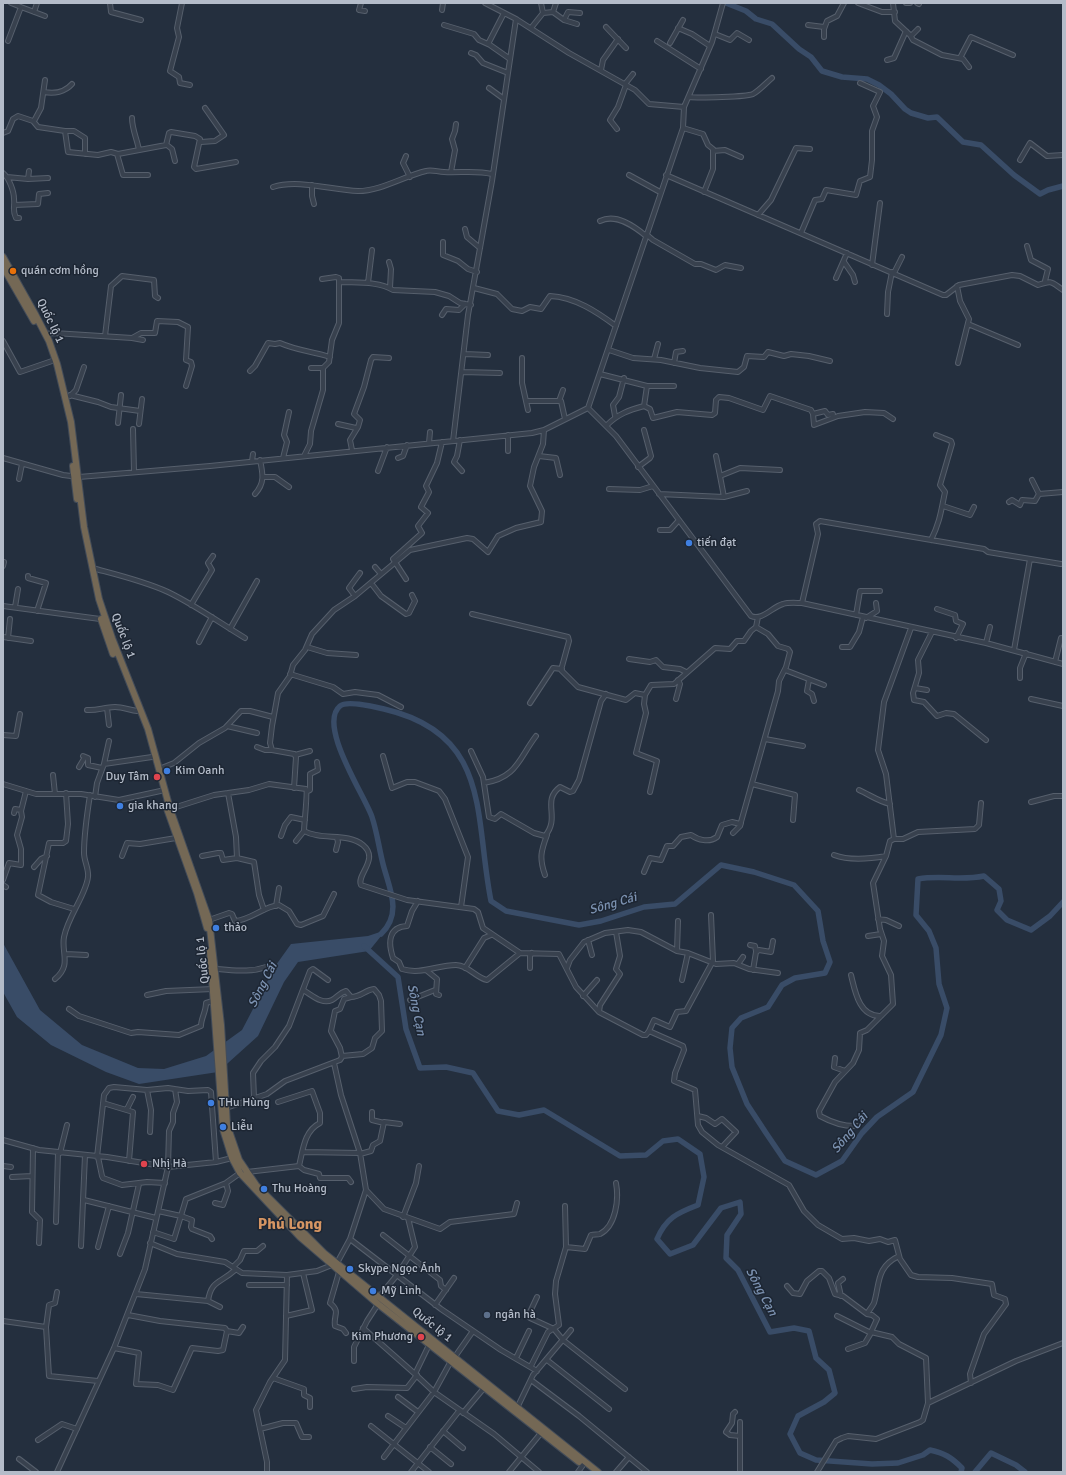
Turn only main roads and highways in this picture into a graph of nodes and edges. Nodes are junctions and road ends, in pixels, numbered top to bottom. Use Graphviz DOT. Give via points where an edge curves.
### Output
graph roads {
  1 [pos="3,257"];
  2 [pos="3,267"];
  3 [pos="77,476"];
  4 [pos="163,790"];
  5 [pos="219,1025"];
  6 [pos="224,1110"];
  7 [pos="243,1173"];
  8 [pos="334,1264"];
  9 [pos="378,1301"];
  10 [pos="452,1359"];
  11 [pos="467,1371"];
  12 [pos="591,1472"];
  13 [pos="598,1472"];
  1 -- 3 [label="highway, Quốc lộ 1" via="45,334 57,364 68,397"];
  2 -- 3 [label="highway, Quốc lộ 1" via="35,323 52,361 64,406"];
  3 -- 4 [label="highway, Quốc lộ 1" via="91,568 105,619 146,724 160,769"];
  3 -- 4 [label="highway, Quốc lộ 1" via="85,556 100,619 137,710"];
  4 -- 5 [label="highway, Quốc lộ 1" via="176,838 206,922 213,1001"];
  4 -- 5 [label="highway, Quốc lộ 1" via="209,920 216,969"];
  5 -- 6 [label="highway, Quốc lộ 1"];
  6 -- 7 [label="highway, Quốc lộ 1" via="231,1141"];
  6 -- 7 [label="highway, Quốc lộ 1" via="224,1131 232,1158"];
  7 -- 8 [label="highway, Quốc lộ 1" via="285,1222"];
  8 -- 9 [label="highway, Quốc lộ 1"];
  8 -- 9 [label="highway, Quốc lộ 1" via="339,1272"];
  9 -- 10 [label="highway, Quốc lộ 1"];
  9 -- 10 [label="highway, Quốc lộ 1" via="429,1345"];
  10 -- 11 [label="highway, Quốc lộ 1"];
  11 -- 12 [label="highway, Quốc lộ 1" via="484,1388"];
  11 -- 13 [label="highway, Quốc lộ 1"];
}
